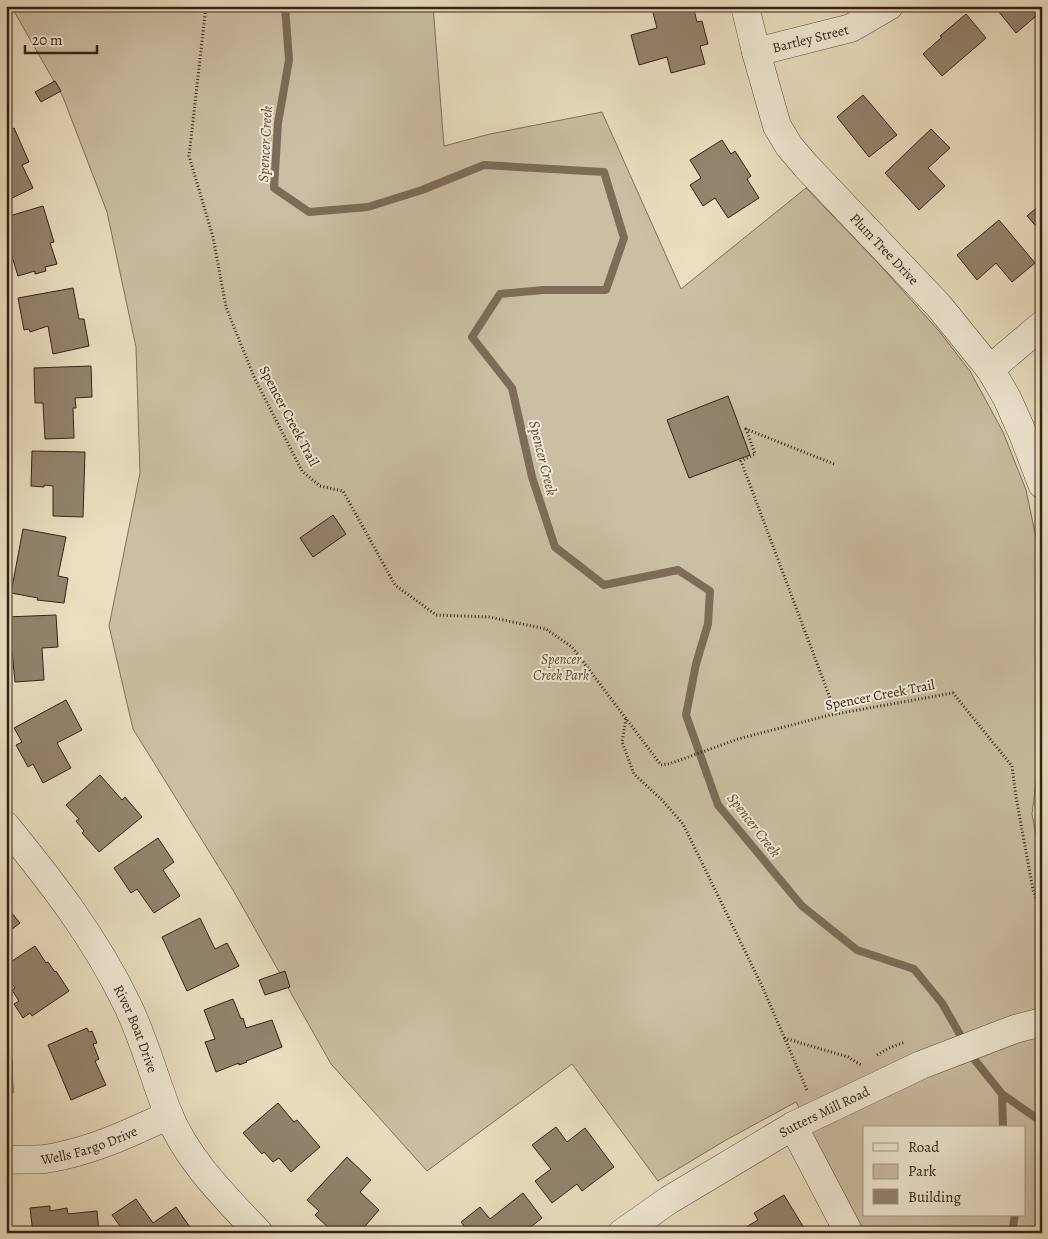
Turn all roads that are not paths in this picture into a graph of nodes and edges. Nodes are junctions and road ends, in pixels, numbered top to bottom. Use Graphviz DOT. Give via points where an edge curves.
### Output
graph roads {
  1 [pos="745,6"];
  2 [pos="889,6"];
  3 [pos="756,52"];
  4 [pos="1042,325"];
  5 [pos="990,369"];
  6 [pos="1042,484"];
  7 [pos="6,826"];
  8 [pos="1042,1022"];
  9 [pos="169,1115"];
  10 [pos="792,1126"];
  11 [pos="6,1160"];
  12 [pos="259,1233"];
  13 [pos="622,1233"];
  14 [pos="849,1233"];
  1 -- 3 [label="street, Plum Tree Drive"];
  2 -- 3 [label="street, Bartley Street" via="852,28"];
  3 -- 5 [label="street, Plum Tree Drive" via="778,126 789,146 938,306"];
  4 -- 5 [label="street"];
  5 -- 6 [label="street, Plum Tree Drive" via="1023,434"];
  7 -- 9 [label="street, River Boat Drive" via="69,905 98,949 128,1005"];
  8 -- 10 [label="street, Sutters Mill Road" via="921,1064"];
  9 -- 11 [label="street, Wells Fargo Drive" via="82,1152 43,1159"];
  9 -- 12 [label="street, River Boat Drive" via="187,1149 222,1195"];
  10 -- 13 [label="street, Sutters Mill Road" via="669,1200"];
  10 -- 14 [label="street"];
}
